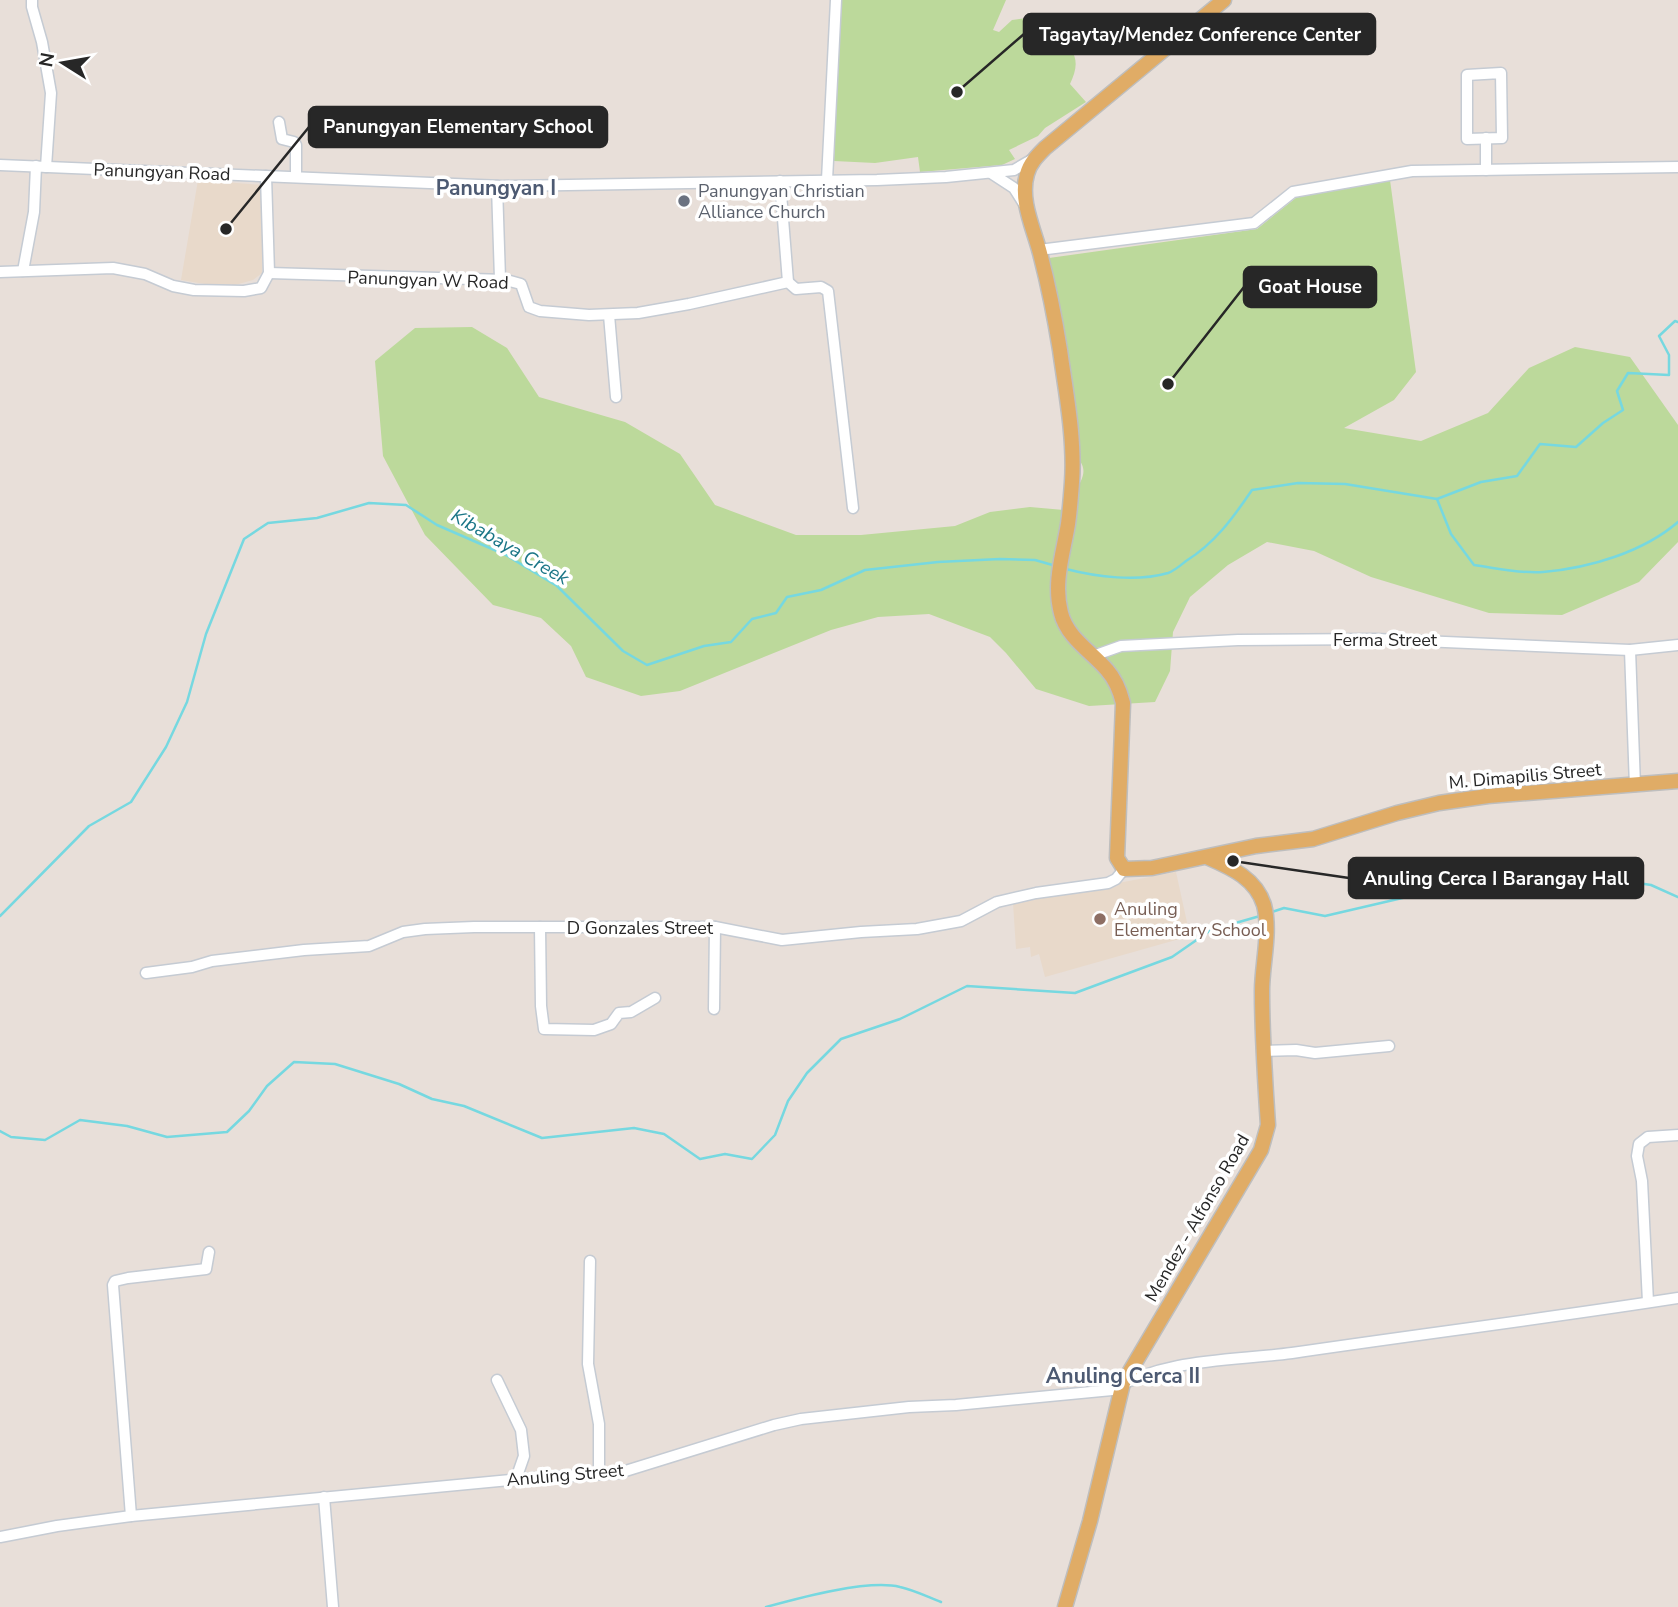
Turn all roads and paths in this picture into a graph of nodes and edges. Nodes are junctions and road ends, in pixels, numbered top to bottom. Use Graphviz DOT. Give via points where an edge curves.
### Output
graph roads {
  1 [pos="32,0"];
  2 [pos="836,0"];
  3 [pos="1224,0"];
  4 [pos="279,122"];
  5 [pos="1486,138"];
  6 [pos="1034,159"];
  7 [pos="0,165"];
  8 [pos="41,167"];
  9 [pos="1678,167"];
  10 [pos="1486,170"];
  11 [pos="992,173"];
  12 [pos="266,176"];
  13 [pos="296,177"];
  14 [pos="827,180"];
  15 [pos="780,181"];
  16 [pos="497,186"];
  17 [pos="1027,209"];
  18 [pos="1039,250"];
  19 [pos="23,271"];
  20 [pos="0,272"];
  21 [pos="269,274"];
  22 [pos="500,279"];
  23 [pos="788,282"];
  24 [pos="609,315"];
  25 [pos="616,397"];
  26 [pos="853,508"];
  27 [pos="1678,645"];
  28 [pos="1630,650"];
  29 [pos="1093,656"];
  30 [pos="1678,781"];
  31 [pos="1635,786"];
  32 [pos="1256,846"];
  33 [pos="1209,858"];
  34 [pos="1124,869"];
  35 [pos="1245,876"];
  36 [pos="540,927"];
  37 [pos="715,927"];
  38 [pos="146,973"];
  39 [pos="655,998"];
  40 [pos="714,1009"];
  41 [pos="1390,1046"];
  42 [pos="1264,1051"];
  43 [pos="1678,1135"];
  44 [pos="209,1252"];
  45 [pos="590,1261"];
  46 [pos="1678,1297"];
  47 [pos="1648,1302"];
  48 [pos="497,1380"];
  49 [pos="1124,1383"];
  50 [pos="599,1474"];
  51 [pos="516,1479"];
  52 [pos="324,1497"];
  53 [pos="131,1516"];
  54 [pos="0,1537"];
  55 [pos="333,1607"];
  56 [pos="1065,1607"];
  1 -- 8 [label="street" via="51,93"];
  2 -- 14 [label="street"];
  3 -- 6 [label="main road"];
  4 -- 13 [label="street" via="282,139 296,145"];
  5 -- 5 [label="street" via="1502,138 1501,73 1467,75 1467,139"];
  5 -- 10 [label="street"];
  6 -- 11 [label="street, Panungyan Road" via="1014,170"];
  6 -- 17 [label="main road" via="1027,173"];
  7 -- 8 [label="street, Panungyan Road"];
  8 -- 12 [label="street, Panungyan Road"];
  8 -- 19 [label="street"];
  9 -- 10 [label="street"];
  10 -- 18 [label="street" via="1412,171 1293,192 1254,223"];
  11 -- 14 [label="street, Panungyan Road"];
  11 -- 17 [label="street" via="1014,188"];
  12 -- 13 [label="street, Panungyan Road"];
  12 -- 21 [label="street"];
  13 -- 16 [label="street, Panungyan Road"];
  14 -- 15 [label="street, Panungyan Road"];
  15 -- 16 [label="street, Panungyan Road"];
  15 -- 23 [label="street"];
  16 -- 22 [label="street"];
  17 -- 18 [label="main road"];
  18 -- 29 [label="main road" via="1060,349 1073,471 1068,527 1060,555 1062,617"];
  19 -- 20 [label="street"];
  19 -- 21 [label="street" via="113,268 194,290 244,291 261,288"];
  21 -- 22 [label="street, Panungyan W Road"];
  22 -- 24 [label="street, Panungyan W Road" via="521,285 533,310"];
  23 -- 24 [label="street, Panungyan W Road" via="689,304"];
  23 -- 26 [label="street" via="796,289 821,287 828,291"];
  24 -- 25 [label="street"];
  27 -- 28 [label="street, Ferma Street"];
  28 -- 29 [label="street, Ferma Street" via="1376,639 1160,643 1121,646"];
  28 -- 31 [label="street"];
  29 -- 34 [label="main road" via="1119,687 1123,703 1117,859"];
  30 -- 31 [label="main road, M. Dimapilis Street"];
  31 -- 32 [label="main road, M. Dimapilis Street" via="1439,803 1313,839"];
  32 -- 33 [label="main road, M. Dimapilis Street"];
  32 -- 35 [label="main road" via="1245,858"];
  33 -- 34 [label="main road, M. Dimapilis Street"];
  33 -- 35 [label="main road"];
  34 -- 37 [label="street, D Gonzales Street" via="1108,883 997,902 961,921 927,928 782,940"];
  35 -- 42 [label="main road, Mendez - Alfonso Road" via="1264,906"];
  36 -- 37 [label="street, D Gonzales Street"];
  36 -- 38 [label="street, D Gonzales Street" via="425,929 403,932 369,946 304,950"];
  36 -- 39 [label="street" via="544,1029 594,1030"];
  37 -- 40 [label="street"];
  41 -- 42 [label="street" via="1315,1053"];
  42 -- 49 [label="main road, Mendez - Alfonso Road" via="1268,1125 1261,1150"];
  43 -- 47 [label="street" via="1648,1137 1639,1144"];
  44 -- 53 [label="street" via="206,1269 128,1278 113,1285"];
  45 -- 50 [label="street" via="588,1364 600,1424"];
  46 -- 47 [label="street, Anuling Street"];
  47 -- 49 [label="street, Anuling Street" via="1292,1353 1200,1361"];
  48 -- 51 [label="street" via="522,1430 524,1456"];
  49 -- 50 [label="street, Anuling Street" via="1112,1390 1086,1393 801,1419 647,1466"];
  49 -- 56 [label="main road, Mendez - Alfonso Road"];
  50 -- 51 [label="street, Anuling Street"];
  51 -- 52 [label="street, Anuling Street"];
  52 -- 53 [label="street, Anuling Street"];
  52 -- 55 [label="street"];
  53 -- 54 [label="street, Anuling Street"];
}
